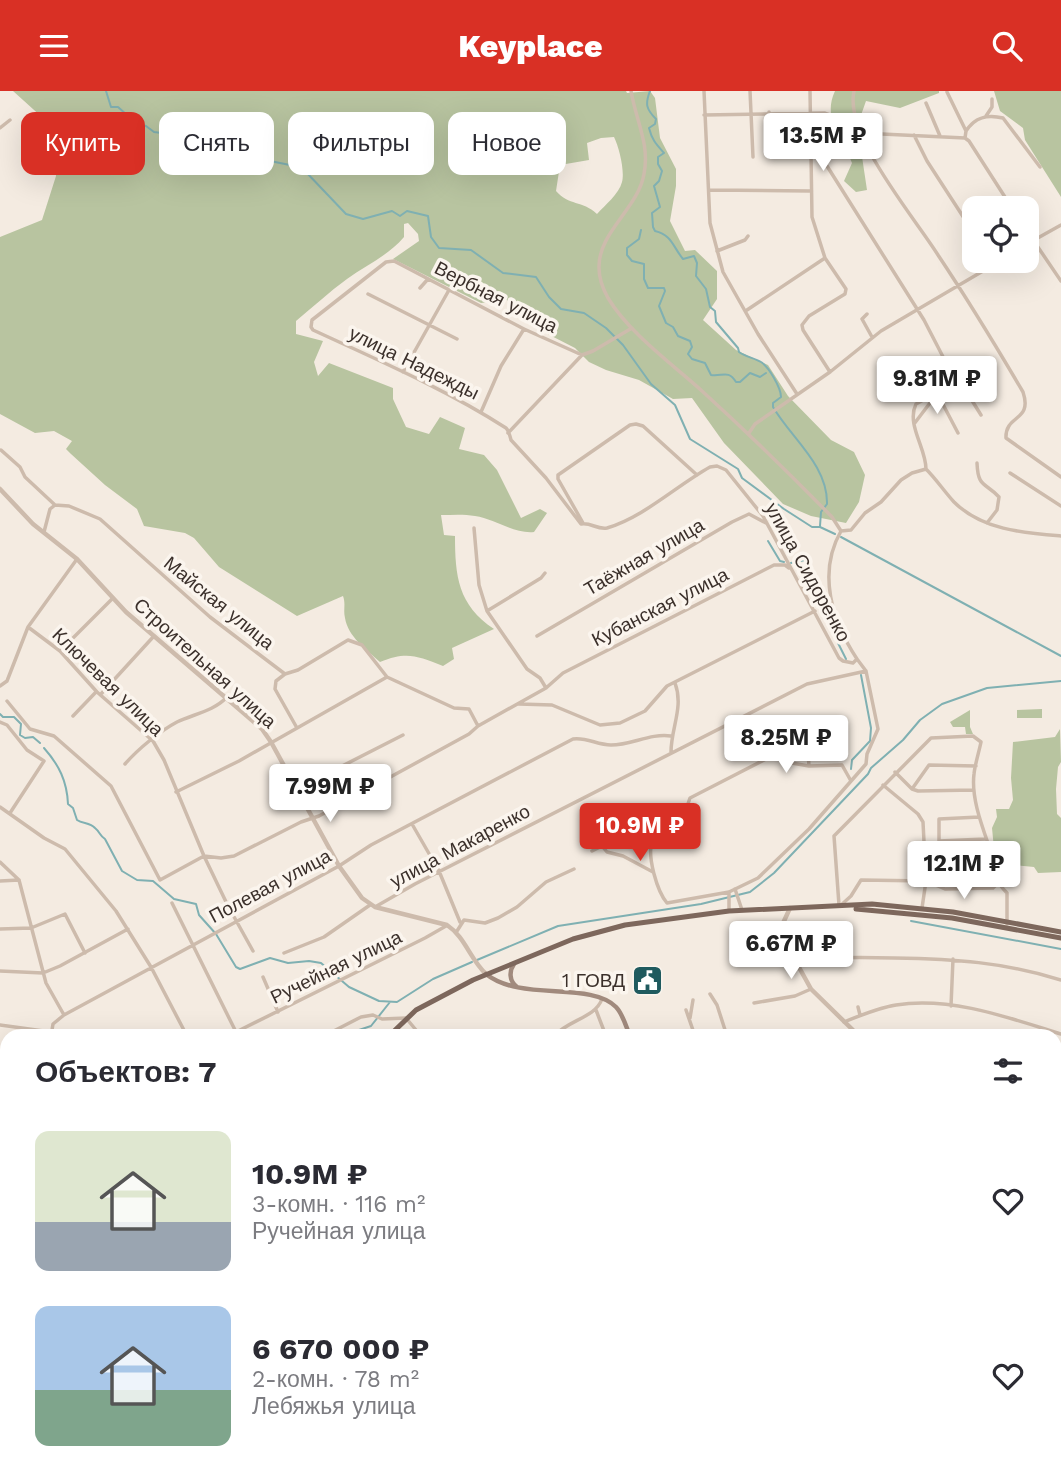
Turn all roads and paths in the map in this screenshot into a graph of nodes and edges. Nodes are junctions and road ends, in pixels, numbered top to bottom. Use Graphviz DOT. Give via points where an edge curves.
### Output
graph roads {
  1 [pos="631,91"];
  2 [pos="704,91"];
  3 [pos="750,91"];
  4 [pos="810,91"];
  5 [pos="854,91"];
  6 [pos="947,92"];
  7 [pos="992,99"];
  8 [pos="926,103"];
  9 [pos="769,112"];
  10 [pos="812,112"];
  11 [pos="751,113"];
  12 [pos="704,115"];
  13 [pos="986,116"];
  14 [pos="10,120"];
  15 [pos="0,128"];
  16 [pos="966,131"];
  17 [pos="861,133"];
  18 [pos="914,135"];
  19 [pos="940,136"];
  20 [pos="965,138"];
  21 [pos="753,157"];
  22 [pos="769,157"];
  23 [pos="827,166"];
  24 [pos="1040,167"];
  25 [pos="710,190"];
  26 [pos="810,191"];
  27 [pos="1004,196"];
  28 [pos="962,216"];
  29 [pos="1061,225"];
  30 [pos="748,236"];
  31 [pos="1039,237"];
  32 [pos="1039,248"];
  33 [pos="717,251"];
  34 [pos="825,258"];
  35 [pos="977,273"];
  36 [pos="428,279"];
  37 [pos="1061,281"];
  38 [pos="957,286"];
  39 [pos="421,288"];
  40 [pos="449,290"];
  41 [pos="368,293"];
  42 [pos="747,310"];
  43 [pos="917,310"];
  44 [pos="867,314"];
  45 [pos="312,320"];
  46 [pos="429,324"];
  47 [pos="632,328"];
  48 [pos="524,329"];
  49 [pos="872,337"];
  50 [pos="457,339"];
  51 [pos="582,355"];
  52 [pos="403,372"];
  53 [pos="830,372"];
  54 [pos="956,382"];
  55 [pos="937,393"];
  56 [pos="797,394"];
  57 [pos="481,412"];
  58 [pos="981,415"];
  59 [pos="914,424"];
  60 [pos="508,433"];
  61 [pos="749,433"];
  62 [pos="958,433"];
  63 [pos="2,450"];
  64 [pos="977,463"];
  65 [pos="926,469"];
  66 [pos="1010,473"];
  67 [pos="697,475"];
  68 [pos="1061,477"];
  69 [pos="0,489"];
  70 [pos="55,505"];
  71 [pos="1061,506"];
  72 [pos="766,523"];
  73 [pos="987,523"];
  74 [pos="583,524"];
  75 [pos="474,528"];
  76 [pos="841,531"];
  77 [pos="44,532"];
  78 [pos="1061,536"];
  79 [pos="77,559"];
  80 [pos="791,569"];
  81 [pos="545,573"];
  82 [pos="113,598"];
  83 [pos="487,611"];
  84 [pos="816,611"];
  85 [pos="28,627"];
  86 [pos="154,636"];
  87 [pos="537,636"];
  88 [pos="60,652"];
  89 [pos="857,659"];
  90 [pos="866,671"];
  91 [pos="285,674"];
  92 [pos="387,677"];
  93 [pos="675,682"];
  94 [pos="0,686"];
  95 [pos="546,688"];
  96 [pos="99,693"];
  97 [pos="227,697"];
  98 [pos="7,701"];
  99 [pos="516,705"];
  100 [pos="73,716"];
  101 [pos="0,722"];
  102 [pos="838,722"];
  103 [pos="478,726"];
  104 [pos="298,728"];
  105 [pos="403,735"];
  106 [pos="671,736"];
  107 [pos="807,738"];
  108 [pos="153,741"];
  109 [pos="271,742"];
  110 [pos="671,752"];
  111 [pos="772,757"];
  112 [pos="125,764"];
  113 [pos="976,765"];
  114 [pos="808,766"];
  115 [pos="895,772"];
  116 [pos="851,781"];
  117 [pos="883,785"];
  118 [pos="297,789"];
  119 [pos="912,789"];
  120 [pos="974,790"];
  121 [pos="176,792"];
  122 [pos="0,807"];
  123 [pos="9,813"];
  124 [pos="980,817"];
  125 [pos="313,818"];
  126 [pos="412,824"];
  127 [pos="665,829"];
  128 [pos="986,839"];
  129 [pos="939,841"];
  130 [pos="601,846"];
  131 [pos="592,851"];
  132 [pos="204,856"];
  133 [pos="0,862"];
  134 [pos="339,866"];
  135 [pos="574,869"];
  136 [pos="439,871"];
  137 [pos="653,872"];
  138 [pos="19,880"];
  139 [pos="0,881"];
  140 [pos="926,881"];
  141 [pos="997,884"];
  142 [pos="732,894"];
  143 [pos="172,903"];
  144 [pos="373,906"];
  145 [pos="839,907"];
  146 [pos="790,908"];
  147 [pos="922,908"];
  148 [pos="742,910"];
  149 [pos="729,911"];
  150 [pos="236,921"];
  151 [pos="460,922"];
  152 [pos="1007,924"];
  153 [pos="447,925"];
  154 [pos="31,928"];
  155 [pos="0,929"];
  156 [pos="128,929"];
  157 [pos="457,931"];
  158 [pos="1061,932"];
  159 [pos="1061,937"];
  160 [pos="191,945"];
  161 [pos="811,947"];
  162 [pos="253,951"];
  163 [pos="85,953"];
  164 [pos="284,953"];
  165 [pos="812,959"];
  166 [pos="953,959"];
  167 [pos="795,960"];
  168 [pos="516,962"];
  169 [pos="151,967"];
  170 [pos="0,971"];
  171 [pos="43,973"];
  172 [pos="486,974"];
  173 [pos="262,977"];
  174 [pos="1061,980"];
  175 [pos="520,989"];
  176 [pos="811,989"];
  177 [pos="710,994"];
  178 [pos="603,999"];
  179 [pos="693,1000"];
  180 [pos="754,1003"];
  181 [pos="951,1006"];
  182 [pos="858,1007"];
  183 [pos="596,1010"];
  184 [pos="686,1010"];
  185 [pos="278,1012"];
  186 [pos="64,1015"];
  187 [pos="860,1015"];
  188 [pos="406,1019"];
  189 [pos="690,1020"];
  190 [pos="844,1022"];
  191 [pos="0,1025"];
  192 [pos="23,1029"];
  193 [pos="52,1029"];
  194 [pos="183,1029"];
  195 [pos="233,1029"];
  196 [pos="245,1029"];
  197 [pos="338,1029"];
  198 [pos="396,1029"];
  199 [pos="415,1029"];
  200 [pos="562,1029"];
  201 [pos="603,1029"];
  202 [pos="627,1029"];
  203 [pos="693,1029"];
  204 [pos="725,1029"];
  205 [pos="852,1029"];
  206 [pos="1043,1029"];
  1 -- 47 [label="street" via="646,146 644,174 638,194 600,252 599,269 608,299"];
  2 -- 12 [label="street"];
  3 -- 11 [label="street"];
  4 -- 10 [label="street"];
  5 -- 17 [label="street"];
  6 -- 16 [label="street"];
  7 -- 13 [label="street"];
  8 -- 19 [label="street"];
  9 -- 10 [label="street"];
  9 -- 11 [label="street"];
  9 -- 22 [label="street"];
  10 -- 17 [label="street" via="835,117"];
  10 -- 26 [label="street"];
  11 -- 12 [label="street"];
  11 -- 21 [label="street"];
  12 -- 25 [label="street"];
  13 -- 16 [label="street"];
  13 -- 24 [label="street" via="1003,118"];
  14 -- 15 [label="street"];
  16 -- 20 [label="street"];
  17 -- 18 [label="street"];
  17 -- 38 [label="street"];
  18 -- 19 [label="street"];
  18 -- 28 [label="street"];
  19 -- 20 [label="street"];
  20 -- 27 [label="street"];
  23 -- 43 [label="street"];
  25 -- 26 [label="street"];
  25 -- 33 [label="street" via="710,223"];
  26 -- 34 [label="street" via="812,217"];
  29 -- 31 [label="street"];
  30 -- 33 [label="street"];
  32 -- 37 [label="street"];
  33 -- 42 [label="street" via="723,272"];
  34 -- 42 [label="street"];
  34 -- 53 [label="street" via="843,283 845,294 802,325"];
  35 -- 38 [label="street"];
  36 -- 39 [label="street"];
  36 -- 40 [label="street, Вербная улица"];
  36 -- 45 [label="street, Вербная улица" via="390,261"];
  38 -- 43 [label="street"];
  38 -- 68 [label="street" via="1027,404 1008,426 1006,439"];
  40 -- 46 [label="street"];
  40 -- 48 [label="street, Вербная улица"];
  41 -- 46 [label="street"];
  42 -- 56 [label="street"];
  43 -- 49 [label="street"];
  43 -- 54 [label="street"];
  44 -- 49 [label="street" via="862,319"];
  45 -- 52 [label="street, улица Надежды" via="313,330"];
  46 -- 50 [label="street"];
  46 -- 52 [label="street"];
  47 -- 51 [label="street"];
  47 -- 61 [label="street"];
  48 -- 51 [label="street, Вербная улица"];
  48 -- 57 [label="street"];
  49 -- 53 [label="street"];
  51 -- 60 [label="street"];
  52 -- 57 [label="street, улица Надежды"];
  53 -- 56 [label="street"];
  54 -- 55 [label="street"];
  54 -- 58 [label="street"];
  55 -- 59 [label="street"];
  55 -- 59 [label="street" via="916,404"];
  55 -- 62 [label="street"];
  56 -- 61 [label="street" via="755,423"];
  57 -- 60 [label="street, улица Надежды"];
  59 -- 65 [label="street"];
  60 -- 74 [label="street"];
  61 -- 76 [label="street"];
  63 -- 70 [label="street"];
  64 -- 73 [label="street" via="982,486 999,497 997,510"];
  65 -- 73 [label="street" via="955,503"];
  65 -- 76 [label="street" via="901,480 851,530"];
  66 -- 71 [label="street"];
  67 -- 72 [label="street, улица Сидоренко" via="713,466 726,470"];
  67 -- 74 [label="street, улица Сидоренко" via="608,527"];
  67 -- 74 [label="street" via="643,426 630,425 558,477"];
  69 -- 77 [label="street, Строительная улица"];
  70 -- 77 [label="street"];
  70 -- 91 [label="street, Майская улица" via="100,519 210,617"];
  72 -- 80 [label="street, улица Сидоренко"];
  72 -- 87 [label="street, Таёжная улица" via="749,514 732,522"];
  73 -- 78 [label="street" via="1023,533"];
  75 -- 83 [label="street" via="479,585"];
  76 -- 89 [label="street" via="828,584 838,626"];
  77 -- 79 [label="street, Строительная улица"];
  79 -- 82 [label="street, Строительная улица"];
  79 -- 85 [label="street"];
  80 -- 84 [label="street, улица Сидоренко"];
  80 -- 95 [label="street, Кубанская улица" via="780,564 768,568 573,668"];
  81 -- 83 [label="street"];
  82 -- 86 [label="street, Строительная улица"];
  82 -- 88 [label="street"];
  83 -- 95 [label="street" via="527,669"];
  84 -- 89 [label="street, улица Сидоренко" via="839,657 853,663"];
  84 -- 93 [label="street"];
  85 -- 88 [label="street, Ключевая улица"];
  85 -- 94 [label="street" via="7,681"];
  86 -- 96 [label="street"];
  86 -- 97 [label="street, Строительная улица"];
  88 -- 96 [label="street, Ключевая улица"];
  89 -- 90 [label="street, улица Сидоренко"];
  90 -- 110 [label="street, улица Макаренко" via="807,684"];
  90 -- 116 [label="street, улица Сидоренко" via="877,729 866,764"];
  91 -- 92 [label="street, Майская улица" via="348,640 362,645"];
  91 -- 104 [label="street" via="276,681 275,689"];
  92 -- 103 [label="street" via="454,708 469,709"];
  92 -- 104 [label="street"];
  93 -- 99 [label="street" via="645,711 612,725 592,723 552,705"];
  93 -- 106 [label="street" via="679,703"];
  95 -- 99 [label="street, Кубанская улица"];
  96 -- 100 [label="street"];
  96 -- 108 [label="street, Ключевая улица"];
  97 -- 108 [label="street" via="176,723"];
  97 -- 109 [label="street, Строительная улица"];
  98 -- 132 [label="street" via="30,729 54,736 111,786 160,880"];
  99 -- 103 [label="street, Кубанская улица"];
  101 -- 123 [label="street" via="27,750 43,759"];
  102 -- 107 [label="street"];
  103 -- 125 [label="street, Кубанская улица"];
  104 -- 109 [label="street"];
  105 -- 118 [label="street"];
  106 -- 110 [label="street"];
  106 -- 126 [label="street, Полевая улица" via="655,734 613,745 573,739"];
  107 -- 111 [label="street"];
  107 -- 114 [label="street"];
  108 -- 112 [label="street"];
  108 -- 121 [label="street, Ключевая улица"];
  109 -- 118 [label="street, Строительная улица"];
  109 -- 121 [label="street"];
  110 -- 136 [label="street, улица Макаренко"];
  111 -- 114 [label="street"];
  111 -- 127 [label="street" via="690,798 683,820"];
  113 -- 115 [label="street" via="981,742 977,738 937,737"];
  113 -- 119 [label="street" via="929,765"];
  113 -- 120 [label="street"];
  114 -- 116 [label="street" via="842,765"];
  115 -- 117 [label="street"];
  115 -- 119 [label="street"];
  116 -- 142 [label="street, улица Сидоренко" via="778,860"];
  117 -- 140 [label="street" via="923,822"];
  117 -- 145 [label="street" via="834,836"];
  118 -- 125 [label="street, Строительная улица"];
  119 -- 120 [label="street"];
  120 -- 124 [label="street"];
  121 -- 132 [label="street, Ключевая улица"];
  122 -- 123 [label="street"];
  123 -- 156 [label="street" via="65,849"];
  124 -- 128 [label="street"];
  124 -- 129 [label="street" via="941,818"];
  125 -- 132 [label="street, Кубанская улица" via="234,856"];
  125 -- 134 [label="street, Строительная улица"];
  126 -- 134 [label="street, Полевая улица"];
  126 -- 136 [label="street"];
  127 -- 130 [label="street" via="656,818"];
  127 -- 137 [label="street" via="651,846"];
  128 -- 129 [label="street"];
  128 -- 141 [label="street"];
  129 -- 140 [label="street" via="937,865"];
  130 -- 131 [label="street"];
  130 -- 137 [label="street"];
  132 -- 150 [label="street, Ключевая улица"];
  133 -- 138 [label="street"];
  134 -- 144 [label="street, Строительная улица" via="356,893"];
  134 -- 150 [label="street, Полевая улица"];
  135 -- 151 [label="street" via="546,882 498,918 485,923"];
  136 -- 144 [label="street, улица Макаренко"];
  136 -- 151 [label="street"];
  137 -- 142 [label="street, улица Сидоренко" via="667,903"];
  138 -- 139 [label="street"];
  138 -- 154 [label="street"];
  140 -- 141 [label="street" via="945,889 993,888"];
  140 -- 145 [label="street" via="861,880"];
  140 -- 147 [label="street"];
  141 -- 152 [label="street" via="1007,893"];
  142 -- 148 [label="street"];
  142 -- 149 [label="street"];
  143 -- 160 [label="street"];
  144 -- 153 [label="street"];
  144 -- 164 [label="street, улица Макаренко" via="324,937"];
  145 -- 146 [label="main road"];
  145 -- 147 [label="main road"];
  145 -- 152 [label="main road"];
  146 -- 148 [label="main road"];
  146 -- 167 [label="street" via="779,932"];
  147 -- 152 [label="main road"];
  148 -- 149 [label="main road"];
  149 -- 168 [label="main road" via="603,930"];
  150 -- 160 [label="street, Полевая улица"];
  150 -- 162 [label="street, Ключевая улица"];
  151 -- 157 [label="street"];
  152 -- 158 [label="main road"];
  152 -- 159 [label="main road"];
  153 -- 157 [label="street"];
  153 -- 185 [label="street, Ручейная улица"];
  154 -- 155 [label="street"];
  154 -- 163 [label="street" via="65,914"];
  154 -- 171 [label="street"];
  156 -- 163 [label="street"];
  156 -- 169 [label="street"];
  157 -- 172 [label="street"];
  160 -- 169 [label="street, Полевая улица"];
  160 -- 195 [label="street"];
  161 -- 165 [label="street"];
  163 -- 171 [label="street"];
  165 -- 166 [label="street"];
  165 -- 167 [label="street"];
  166 -- 174 [label="street" via="998,964"];
  166 -- 181 [label="street"];
  167 -- 176 [label="street"];
  168 -- 172 [label="main road"];
  168 -- 175 [label="main road" via="510,977"];
  169 -- 186 [label="street, Полевая улица"];
  169 -- 194 [label="street"];
  170 -- 171 [label="street"];
  171 -- 186 [label="street"];
  172 -- 175 [label="main road" via="504,986"];
  172 -- 188 [label="main road" via="429,1002"];
  173 -- 185 [label="street"];
  175 -- 178 [label="main road"];
  176 -- 180 [label="street"];
  176 -- 190 [label="street"];
  177 -- 204 [label="street"];
  178 -- 183 [label="street"];
  178 -- 202 [label="main road" via="617,1008"];
  179 -- 189 [label="street"];
  181 -- 187 [label="street" via="905,1004"];
  181 -- 206 [label="street"];
  182 -- 187 [label="street"];
  183 -- 200 [label="street"];
  183 -- 201 [label="street"];
  184 -- 189 [label="street"];
  185 -- 196 [label="street, Ручейная улица"];
  186 -- 193 [label="street, Полевая улица"];
  187 -- 190 [label="street"];
  188 -- 197 [label="street" via="361,1017"];
  188 -- 198 [label="main road"];
  188 -- 199 [label="street"];
  189 -- 203 [label="street"];
  190 -- 205 [label="street"];
  191 -- 192 [label="street"];
}
